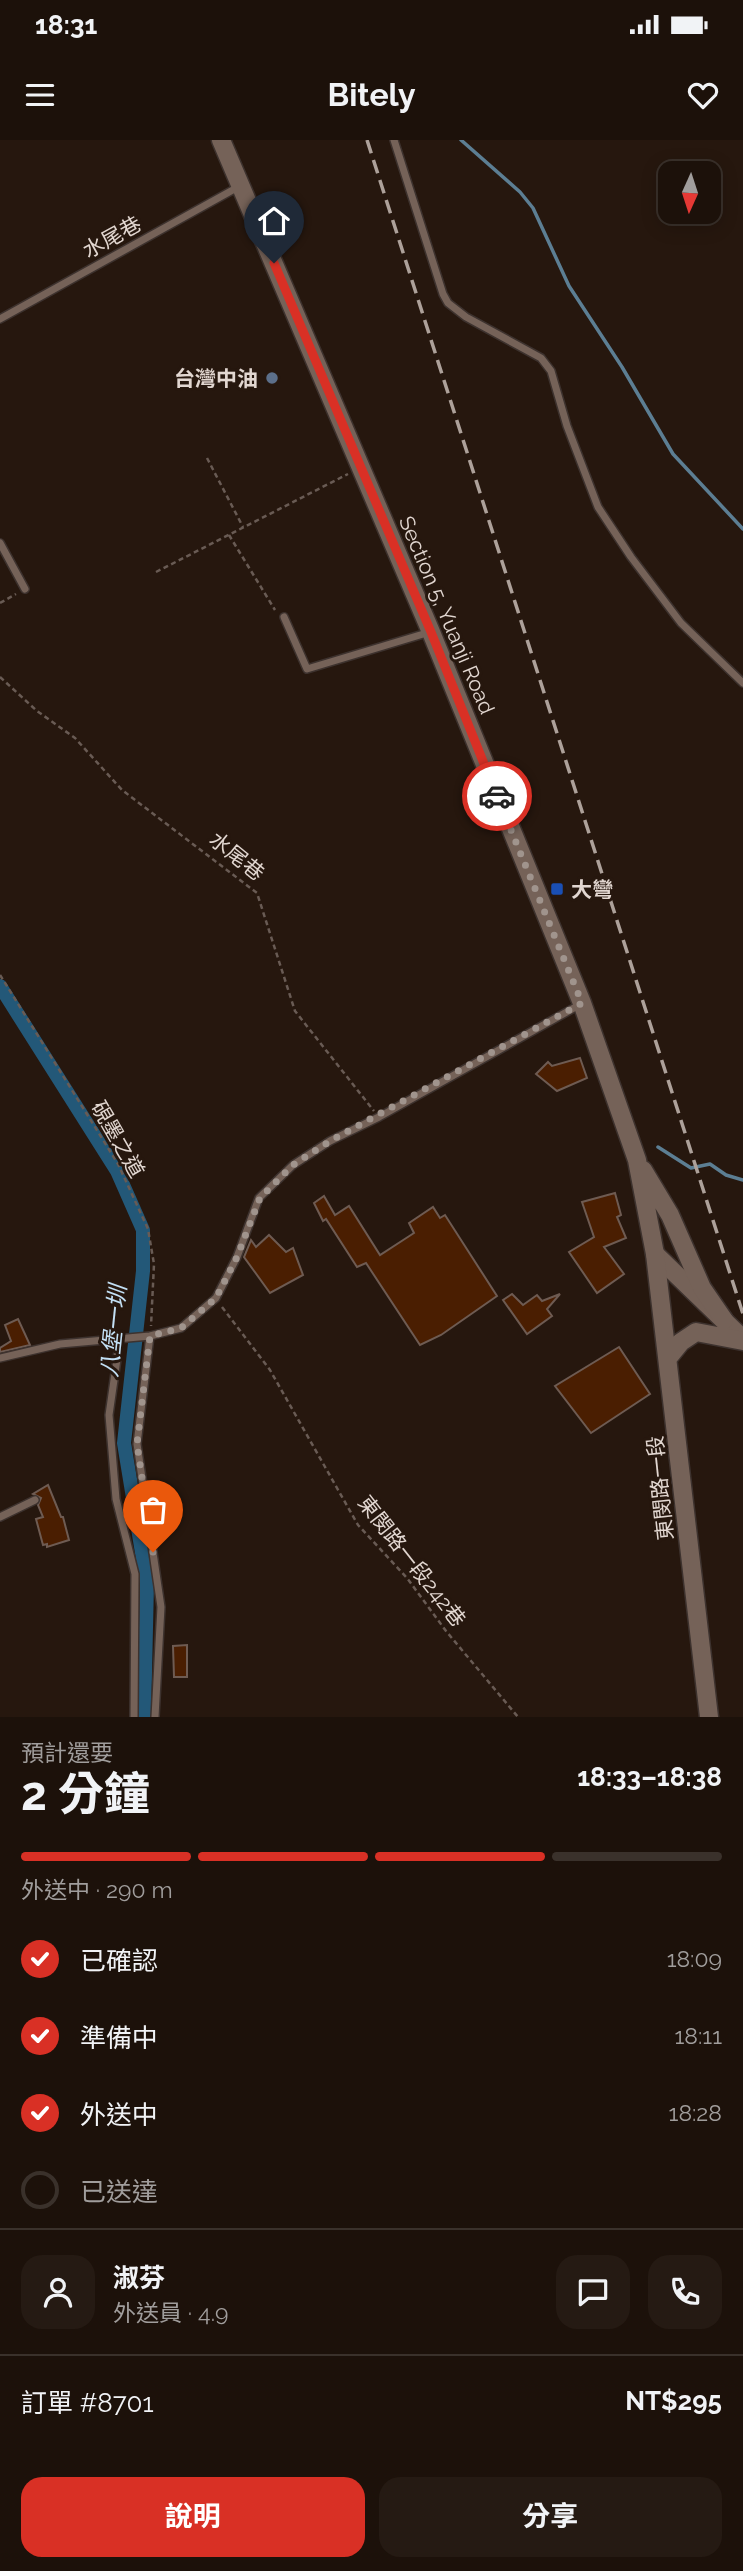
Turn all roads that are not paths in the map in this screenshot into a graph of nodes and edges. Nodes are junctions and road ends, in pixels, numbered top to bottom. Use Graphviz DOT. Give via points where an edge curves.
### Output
graph roads {
  1 [pos="221,140"];
  2 [pos="394,140"];
  3 [pos="241,186"];
  4 [pos="0,319"];
  5 [pos="0,543"];
  6 [pos="25,589"];
  7 [pos="285,617"];
  8 [pos="431,632"];
  9 [pos="743,683"];
  10 [pos="582,1003"];
  11 [pos="637,1160"];
  12 [pos="655,1254"];
  13 [pos="724,1320"];
  14 [pos="150,1336"];
  15 [pos="120,1338"];
  16 [pos="743,1340"];
  17 [pos="0,1358"];
  18 [pos="668,1358"];
  19 [pos="35,1500"];
  20 [pos="0,1517"];
  21 [pos="134,1717"];
  22 [pos="155,1717"];
  23 [pos="709,1717"];
  1 -- 3 [label="main road, Section 5, Yuanji Road"];
  2 -- 9 [label="lane" via="448,303 541,358 551,370 598,508 681,623"];
  3 -- 4 [label="lane, 水尾巷"];
  3 -- 8 [label="main road, Section 5, Yuanji Road"];
  5 -- 6 [label="lane"];
  7 -- 8 [label="lane" via="307,669"];
  8 -- 10 [label="main road, Section 5, Yuanji Road"];
  10 -- 11 [label="main road, Section 5, Yuanji Road"];
  10 -- 14 [label="lane" via="293,1165 260,1198 216,1298 181,1328"];
  11 -- 12 [label="main road, 東閔路一段"];
  11 -- 13 [label="main road" via="670,1215 702,1288"];
  12 -- 13 [label="main road"];
  12 -- 18 [label="main road, 東閔路一段"];
  13 -- 16 [label="main road"];
  14 -- 15 [label="lane"];
  14 -- 22 [label="lane" via="137,1444 161,1607"];
  15 -- 17 [label="lane" via="60,1344"];
  15 -- 21 [label="lane" via="109,1415 116,1499 135,1574"];
  16 -- 18 [label="main road" via="696,1332"];
  18 -- 23 [label="main road, 東閔路一段"];
  19 -- 20 [label="lane"];
}
